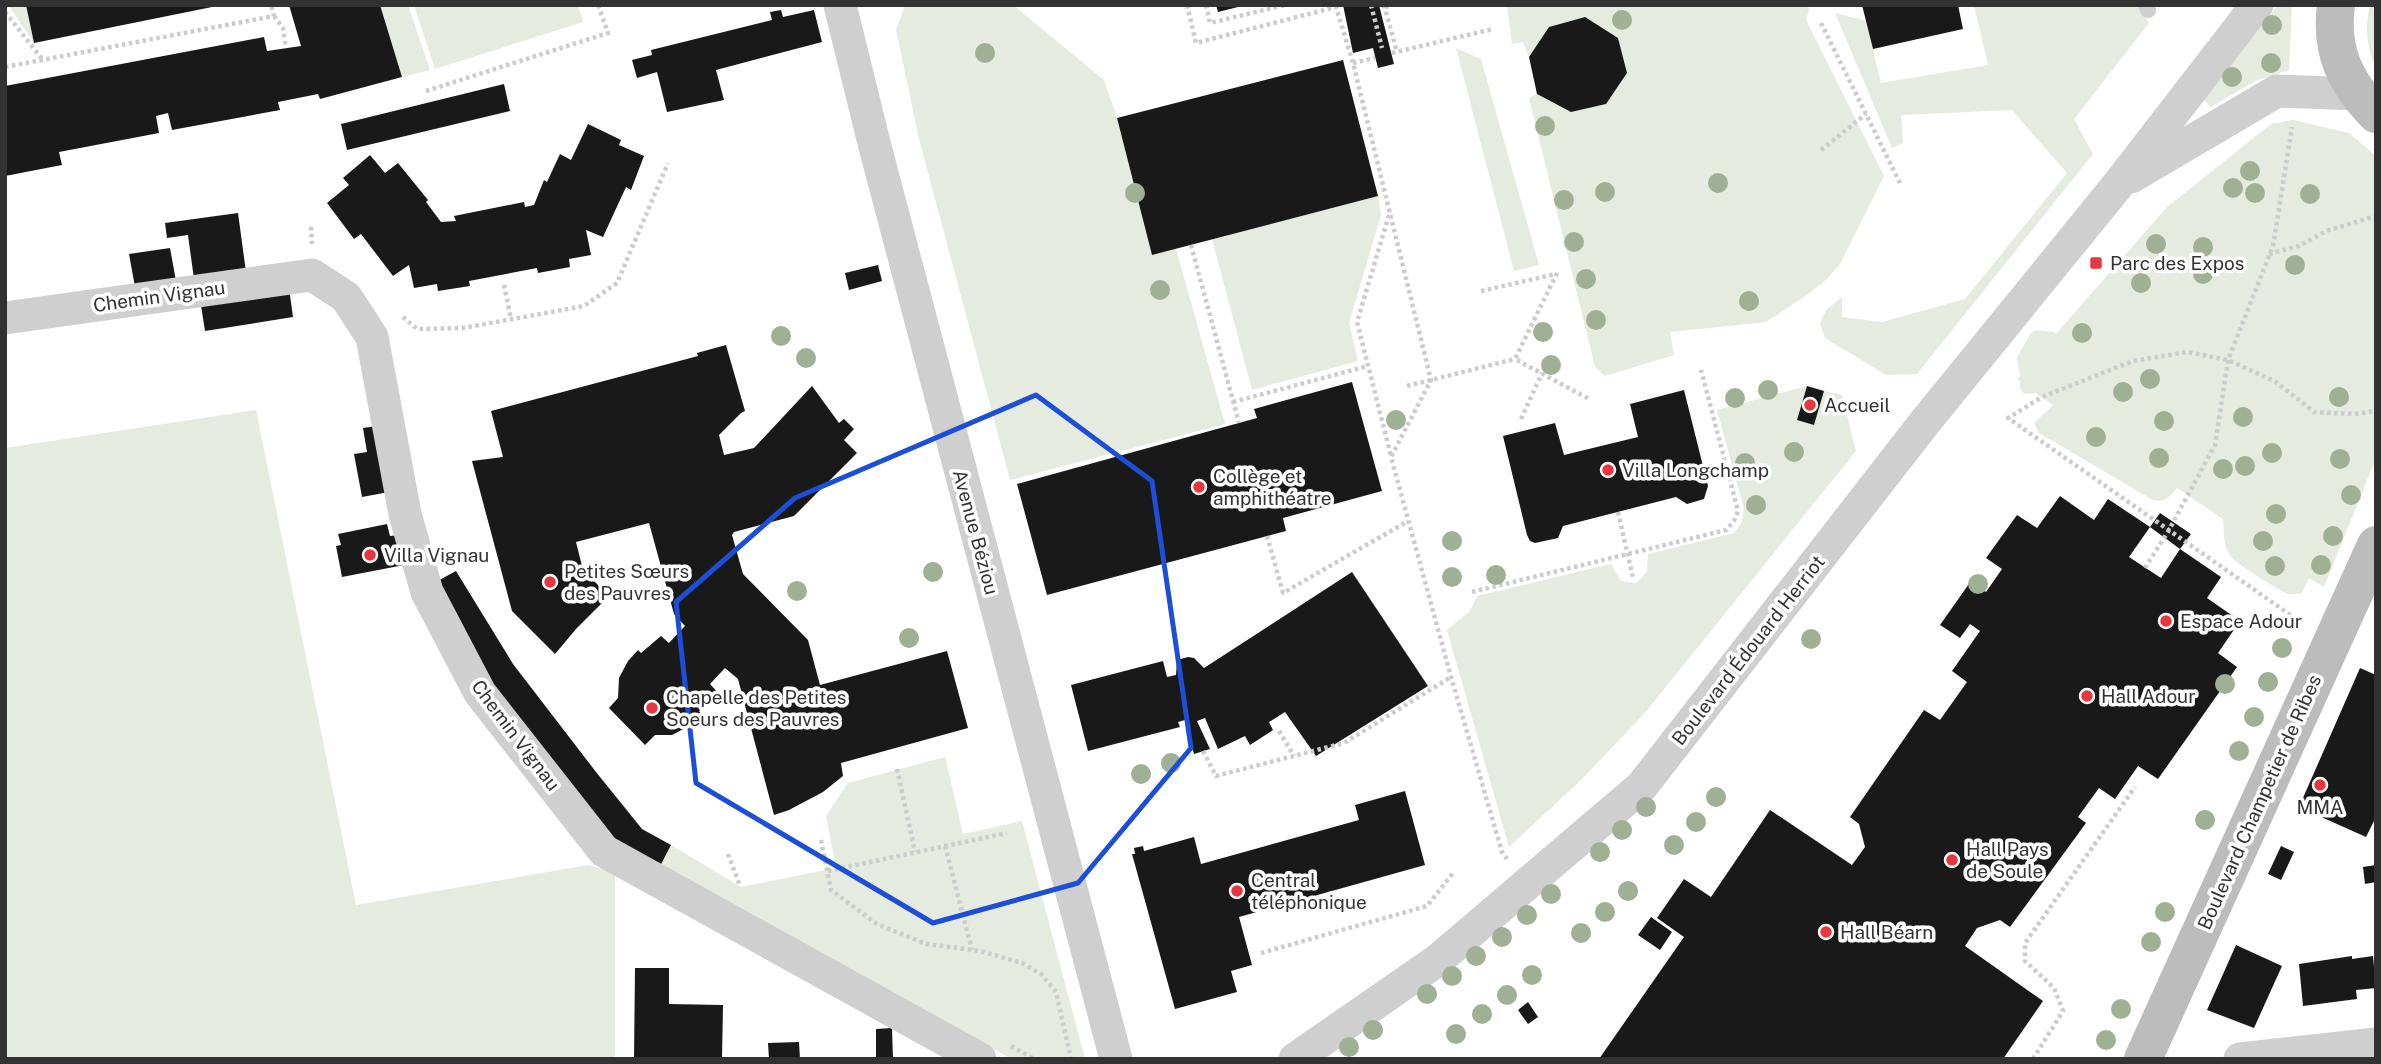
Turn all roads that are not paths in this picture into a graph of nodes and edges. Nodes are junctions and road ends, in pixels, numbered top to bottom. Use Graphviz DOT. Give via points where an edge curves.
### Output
graph roads {
  1 [pos="840,5"];
  2 [pos="2257,5"];
  3 [pos="2336,5"];
  4 [pos="2366,104"];
  5 [pos="2117,186"];
  6 [pos="5,318"];
  7 [pos="2376,545"];
  8 [pos="2376,1044"];
  9 [pos="1304,1053"];
  10 [pos="980,1059"];
  11 [pos="1116,1059"];
  12 [pos="1276,1059"];
  13 [pos="2143,1059"];
  14 [pos="2240,1059"];
  1 -- 11 [label="street, Avenue Béziou"];
  2 -- 5 [label="street, Boulevard Édouard Herriot"];
  3 -- 4 [label="main road" via="2340,61"];
  4 -- 5 [label="street, Boulevard Édouard Herriot" via="2277,91"];
  5 -- 9 [label="street, Boulevard Édouard Herriot" via="1642,786 1438,960"];
  6 -- 10 [label="street, Chemin Vignau" via="312,275 346,297 372,337 405,514 427,592 480,693 604,851"];
  7 -- 13 [label="main road, Boulevard Champetier de Ribes"];
  8 -- 14 [label="street"];
  9 -- 12 [label="street, Boulevard Édouard Herriot"];
}
